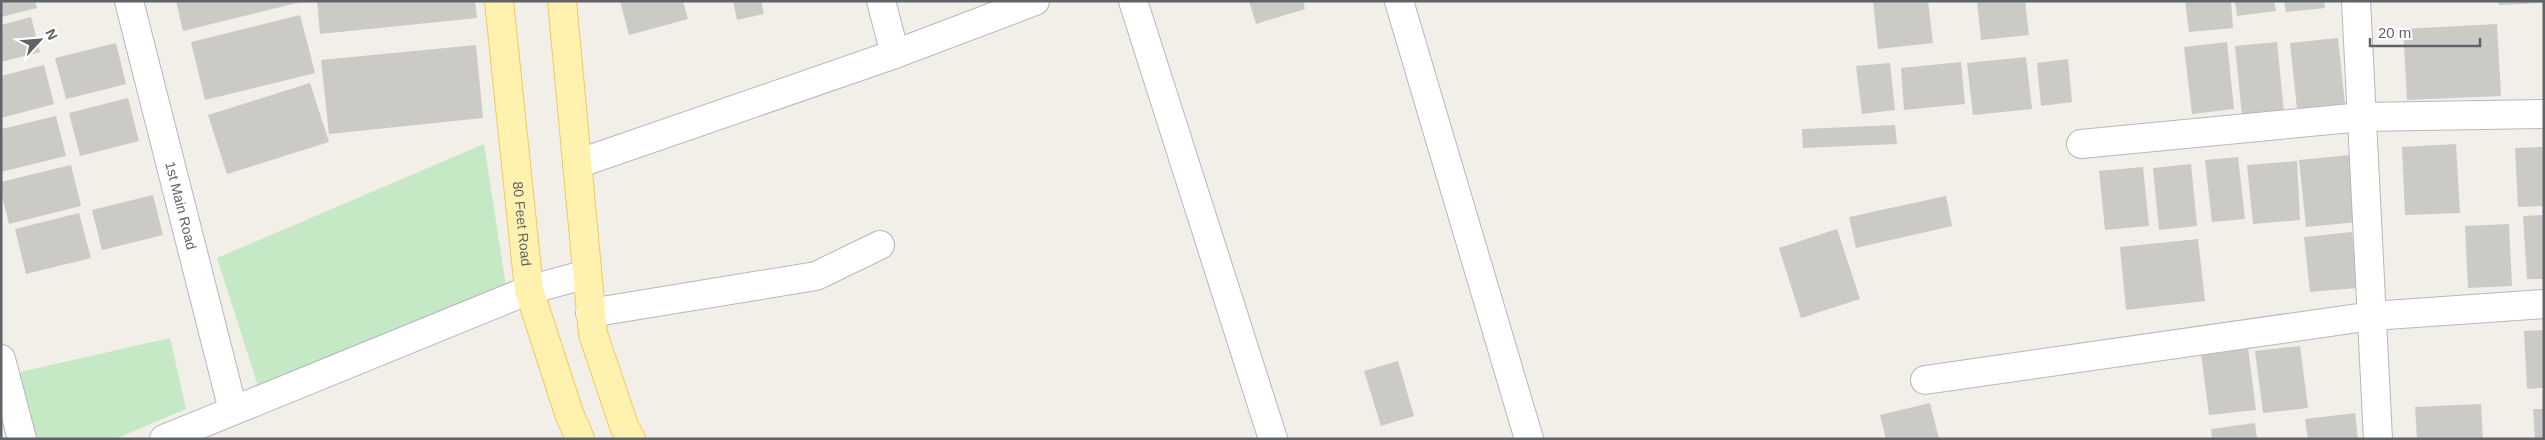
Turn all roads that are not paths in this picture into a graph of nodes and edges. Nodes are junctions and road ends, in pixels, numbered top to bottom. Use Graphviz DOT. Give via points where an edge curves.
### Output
graph roads {
  1 [pos="129,1"];
  2 [pos="499,1"];
  3 [pos="562,1"];
  4 [pos="881,1"];
  5 [pos="1035,1"];
  6 [pos="1133,1"];
  7 [pos="1399,1"];
  8 [pos="2356,1"];
  9 [pos="895,54"];
  10 [pos="2544,114"];
  11 [pos="2362,117"];
  12 [pos="2081,144"];
  13 [pos="577,164"];
  14 [pos="880,245"];
  15 [pos="587,274"];
  16 [pos="529,290"];
  17 [pos="2544,304"];
  18 [pos="590,313"];
  19 [pos="2372,316"];
  20 [pos="1,359"];
  21 [pos="1925,380"];
  22 [pos="233,410"];
  23 [pos="22,439"];
  24 [pos="164,439"];
  25 [pos="580,439"];
  26 [pos="631,439"];
  27 [pos="1273,439"];
  28 [pos="1529,439"];
  29 [pos="2378,439"];
  1 -- 22 [label="street, 1st Main Road"];
  2 -- 16 [label="main road, 80 Feet Road"];
  3 -- 13 [label="main road"];
  4 -- 9 [label="street"];
  5 -- 9 [label="street"];
  6 -- 27 [label="street"];
  7 -- 28 [label="street"];
  8 -- 11 [label="street"];
  9 -- 13 [label="street"];
  10 -- 11 [label="street"];
  11 -- 12 [label="street"];
  11 -- 19 [label="street"];
  13 -- 15 [label="main road"];
  14 -- 18 [label="street" via="816,276"];
  15 -- 16 [label="street"];
  15 -- 18 [label="main road"];
  16 -- 22 [label="street"];
  16 -- 25 [label="main road, 80 Feet Road"];
  17 -- 19 [label="street"];
  18 -- 26 [label="main road" via="592,334"];
  19 -- 21 [label="street"];
  19 -- 29 [label="street"];
  20 -- 23 [label="street"];
  22 -- 24 [label="street"];
}
